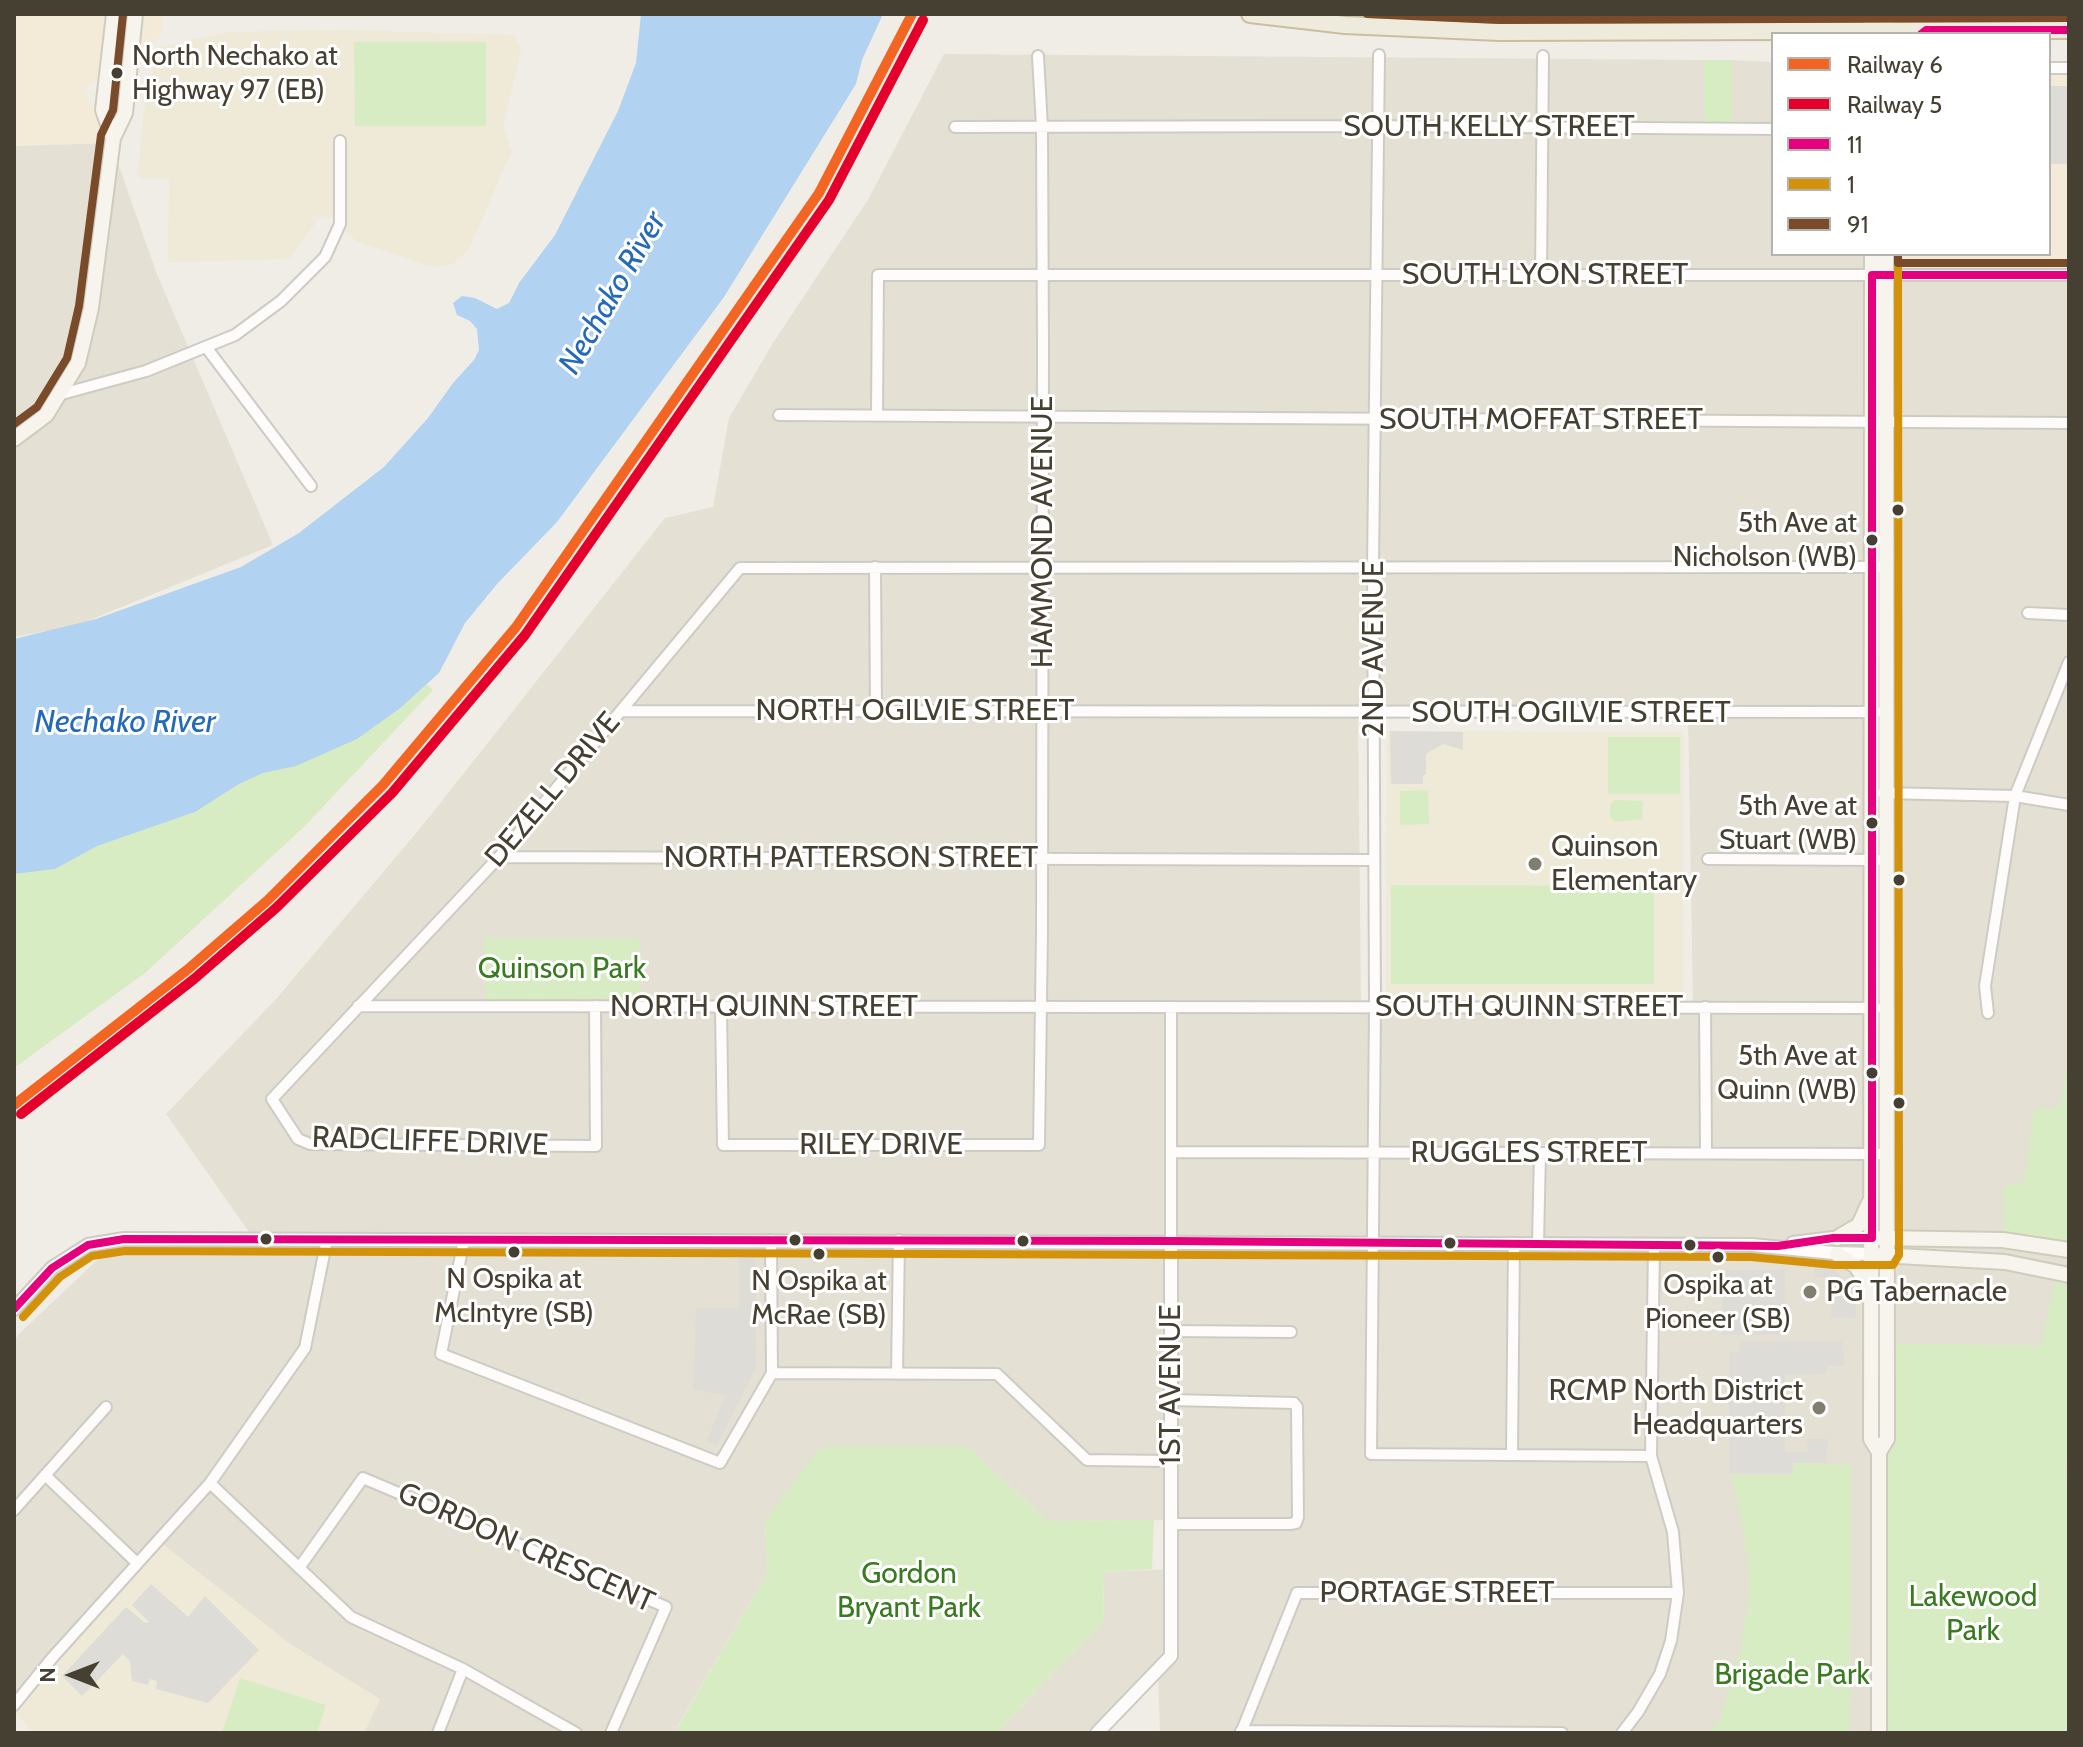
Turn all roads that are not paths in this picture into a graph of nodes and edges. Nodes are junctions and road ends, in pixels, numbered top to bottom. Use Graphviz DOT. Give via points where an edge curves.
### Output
graph roads {
  1 [pos="114,14"];
  2 [pos="135,14"];
  3 [pos="1250,14"];
  4 [pos="2069,21"];
  5 [pos="1879,25"];
  6 [pos="2069,30"];
  7 [pos="1659,31"];
  8 [pos="1923,32"];
  9 [pos="1771,40"];
  10 [pos="1379,55"];
  11 [pos="1038,56"];
  12 [pos="1543,56"];
  13 [pos="1378,126"];
  14 [pos="955,127"];
  15 [pos="1042,127"];
  16 [pos="1542,127"];
  17 [pos="1771,129"];
  18 [pos="113,138"];
  19 [pos="340,141"];
  20 [pos="1873,256"];
  21 [pos="1885,256"];
  22 [pos="1043,275"];
  23 [pos="1377,275"];
  24 [pos="1541,275"];
  25 [pos="1879,275"];
  26 [pos="2069,275"];
  27 [pos="206,347"];
  28 [pos="58,395"];
  29 [pos="779,415"];
  30 [pos="877,416"];
  31 [pos="1043,417"];
  32 [pos="1376,419"];
  33 [pos="1880,422"];
  34 [pos="2069,423"];
  35 [pos="14,439"];
  36 [pos="311,486"];
  37 [pos="1373,566"];
  38 [pos="875,567"];
  39 [pos="1880,567"];
  40 [pos="1042,569"];
  41 [pos="2028,613"];
  42 [pos="2069,615"];
  43 [pos="2069,662"];
  44 [pos="622,711"];
  45 [pos="876,711"];
  46 [pos="1043,712"];
  47 [pos="1208,712"];
  48 [pos="1375,713"];
  49 [pos="1880,713"];
  50 [pos="1880,793"];
  51 [pos="2015,796"];
  52 [pos="2069,805"];
  53 [pos="499,857"];
  54 [pos="1042,858"];
  55 [pos="1708,859"];
  56 [pos="1374,860"];
  57 [pos="1879,860"];
  58 [pos="358,1006"];
  59 [pos="595,1006"];
  60 [pos="1375,1006"];
  61 [pos="721,1007"];
  62 [pos="1041,1007"];
  63 [pos="1171,1007"];
  64 [pos="1705,1007"];
  65 [pos="1880,1008"];
  66 [pos="1988,1013"];
  67 [pos="1171,1152"];
  68 [pos="1373,1153"];
  69 [pos="1540,1153"];
  70 [pos="1706,1153"];
  71 [pos="1879,1154"];
  72 [pos="1879,1195"];
  73 [pos="1872,1238"];
  74 [pos="1887,1238"];
  75 [pos="327,1239"];
  76 [pos="1922,1239"];
  77 [pos="464,1240"];
  78 [pos="771,1240"];
  79 [pos="899,1240"];
  80 [pos="1171,1241"];
  81 [pos="1374,1243"];
  82 [pos="1514,1243"];
  83 [pos="1538,1243"];
  84 [pos="1654,1245"];
  85 [pos="1837,1246"];
  86 [pos="2069,1250"];
  87 [pos="1872,1254"];
  88 [pos="1887,1255"];
  89 [pos="1923,1257"];
  90 [pos="2069,1275"];
  91 [pos="1871,1292"];
  92 [pos="1887,1300"];
  93 [pos="14,1309"];
  94 [pos="1171,1331"];
  95 [pos="1291,1332"];
  96 [pos="772,1373"];
  97 [pos="897,1374"];
  98 [pos="1171,1400"];
  99 [pos="106,1407"];
  100 [pos="1879,1452"];
  101 [pos="1512,1455"];
  102 [pos="1651,1456"];
  103 [pos="1171,1461"];
  104 [pos="45,1475"];
  105 [pos="210,1483"];
  106 [pos="14,1510"];
  107 [pos="1171,1524"];
  108 [pos="137,1563"];
  109 [pos="299,1568"];
  110 [pos="1678,1593"];
  111 [pos="463,1669"];
  112 [pos="14,1705"];
  113 [pos="1241,1732"];
  114 [pos="438,1733"];
  115 [pos="576,1733"];
  116 [pos="611,1733"];
  117 [pos="1097,1733"];
  118 [pos="1562,1733"];
  119 [pos="1622,1733"];
  120 [pos="1879,1733"];
  1 -- 18 [label="main road" via="103,110"];
  2 -- 18 [label="main road" via="125,113"];
  3 -- 7 [label="highway" via="1345,25 1499,32"];
  4 -- 5 [label="highway"];
  5 -- 7 [label="highway"];
  5 -- 8 [label="highway"];
  6 -- 8 [label="highway"];
  7 -- 9 [label="highway"];
  10 -- 13 [label="street, 2ND AVENUE"];
  11 -- 15 [label="street, HAMMOND AVENUE"];
  12 -- 16 [label="street"];
  13 -- 15 [label="street, SOUTH KELLY STREET"];
  13 -- 16 [label="street, SOUTH KELLY STREET"];
  13 -- 23 [label="street, 2ND AVENUE"];
  14 -- 15 [label="street, SOUTH KELLY STREET"];
  15 -- 22 [label="street, HAMMOND AVENUE"];
  16 -- 17 [label="street, SOUTH KELLY STREET"];
  16 -- 24 [label="street"];
  18 -- 28 [label="main road" via="91,308 78,363"];
  19 -- 27 [label="street" via="340,224 325,257 281,301 235,335"];
  20 -- 25 [label="main road"];
  21 -- 25 [label="main road"];
  22 -- 23 [label="street, SOUTH LYON STREET"];
  22 -- 30 [label="street, SOUTH LYON STREET" via="878,275"];
  22 -- 31 [label="street, HAMMOND AVENUE"];
  23 -- 24 [label="street, SOUTH LYON STREET"];
  23 -- 32 [label="street, 2ND AVENUE"];
  24 -- 25 [label="street, SOUTH LYON STREET"];
  25 -- 26 [label="street, SOUTH LYON STREET"];
  25 -- 33 [label="main road"];
  27 -- 28 [label="street" via="146,371"];
  27 -- 36 [label="street"];
  28 -- 35 [label="main road" via="46,415"];
  29 -- 30 [label="street, SOUTH MOFFAT STREET"];
  30 -- 31 [label="street, SOUTH MOFFAT STREET"];
  31 -- 32 [label="street, SOUTH MOFFAT STREET"];
  31 -- 40 [label="street, HAMMOND AVENUE"];
  32 -- 33 [label="street, SOUTH MOFFAT STREET"];
  32 -- 37 [label="street, 2ND AVENUE"];
  33 -- 34 [label="street, SOUTH MOFFAT STREET"];
  33 -- 39 [label="main road"];
  37 -- 39 [label="street"];
  37 -- 40 [label="street"];
  37 -- 48 [label="street, 2ND AVENUE"];
  38 -- 40 [label="street"];
  38 -- 44 [label="street, DEZELL DRIVE" via="740,568"];
  38 -- 45 [label="street"];
  39 -- 49 [label="main road"];
  40 -- 46 [label="street, HAMMOND AVENUE"];
  41 -- 42 [label="street"];
  43 -- 51 [label="street"];
  44 -- 45 [label="street, NORTH OGILVIE STREET"];
  44 -- 53 [label="street, DEZELL DRIVE"];
  45 -- 46 [label="street, NORTH OGILVIE STREET"];
  46 -- 47 [label="street, NORTH OGILVIE STREET"];
  46 -- 54 [label="street, HAMMOND AVENUE"];
  47 -- 48 [label="street, SOUTH OGILVIE STREET"];
  48 -- 49 [label="street, SOUTH OGILVIE STREET"];
  48 -- 56 [label="street, 2ND AVENUE"];
  49 -- 50 [label="main road"];
  50 -- 51 [label="street"];
  50 -- 57 [label="main road"];
  51 -- 52 [label="street"];
  51 -- 66 [label="street" via="1985,986"];
  53 -- 54 [label="street, NORTH PATTERSON STREET"];
  53 -- 58 [label="street, DEZELL DRIVE"];
  54 -- 56 [label="street, NORTH PATTERSON STREET"];
  54 -- 62 [label="street, HAMMOND AVENUE"];
  55 -- 57 [label="street"];
  56 -- 60 [label="street, 2ND AVENUE"];
  57 -- 65 [label="main road"];
  58 -- 59 [label="street, NORTH QUINN STREET"];
  58 -- 59 [label="street, RADCLIFFE DRIVE" via="272,1099 303,1143 596,1146"];
  59 -- 61 [label="street, NORTH QUINN STREET"];
  60 -- 63 [label="street, SOUTH QUINN STREET"];
  60 -- 64 [label="street, SOUTH QUINN STREET"];
  60 -- 68 [label="street, 2ND AVENUE"];
  61 -- 62 [label="street, NORTH QUINN STREET"];
  61 -- 62 [label="street, RILEY DRIVE" via="723,1145 1039,1145"];
  62 -- 63 [label="street, NORTH QUINN STREET"];
  63 -- 67 [label="street, 1ST AVENUE"];
  64 -- 65 [label="street, SOUTH QUINN STREET"];
  64 -- 70 [label="street"];
  65 -- 71 [label="main road"];
  67 -- 68 [label="street, RUGGLES STREET"];
  67 -- 80 [label="street, 1ST AVENUE"];
  68 -- 69 [label="street, RUGGLES STREET"];
  68 -- 81 [label="street, 2ND AVENUE"];
  69 -- 70 [label="street, RUGGLES STREET"];
  69 -- 83 [label="street"];
  70 -- 71 [label="street, RUGGLES STREET"];
  71 -- 72 [label="main road"];
  72 -- 73 [label="main road"];
  72 -- 74 [label="main road"];
  72 -- 76 [label="main road" via="1899,1223"];
  72 -- 85 [label="main road"];
  73 -- 74 [label="main road"];
  73 -- 85 [label="street"];
  73 -- 87 [label="main road"];
  74 -- 76 [label="main road"];
  74 -- 88 [label="main road"];
  75 -- 77 [label="street"];
  75 -- 93 [label="street" via="124,1239 88,1245 52,1268"];
  75 -- 105 [label="street" via="305,1348"];
  76 -- 86 [label="main road" via="2003,1240"];
  77 -- 78 [label="street"];
  77 -- 96 [label="street" via="441,1354 720,1463"];
  78 -- 79 [label="street"];
  78 -- 96 [label="street"];
  79 -- 80 [label="street"];
  79 -- 97 [label="street"];
  80 -- 81 [label="street"];
  80 -- 94 [label="street, 1ST AVENUE"];
  81 -- 82 [label="street"];
  81 -- 101 [label="street, 2ND AVENUE" via="1371,1454"];
  82 -- 83 [label="street"];
  82 -- 101 [label="street"];
  83 -- 84 [label="street"];
  84 -- 85 [label="street"];
  84 -- 102 [label="street"];
  85 -- 87 [label="street"];
  85 -- 91 [label="main road" via="1863,1274"];
  87 -- 88 [label="main road"];
  87 -- 91 [label="main road"];
  88 -- 89 [label="main road"];
  88 -- 92 [label="main road"];
  89 -- 90 [label="main road" via="2005,1262"];
  89 -- 92 [label="main road" via="1897,1273"];
  91 -- 100 [label="main road" via="1871,1439"];
  92 -- 100 [label="main road" via="1887,1439"];
  94 -- 95 [label="street"];
  94 -- 98 [label="street, 1ST AVENUE"];
  96 -- 97 [label="street"];
  97 -- 103 [label="street" via="997,1374 1087,1460"];
  98 -- 103 [label="street, 1ST AVENUE"];
  98 -- 107 [label="street" via="1294,1403 1298,1517 1290,1524"];
  99 -- 104 [label="street"];
  100 -- 120 [label="main road"];
  101 -- 102 [label="street"];
  102 -- 110 [label="street" via="1673,1532"];
  103 -- 107 [label="street, 1ST AVENUE"];
  104 -- 106 [label="street"];
  104 -- 108 [label="street"];
  105 -- 108 [label="street"];
  105 -- 109 [label="street"];
  107 -- 117 [label="street, 1ST AVENUE" via="1171,1656"];
  108 -- 112 [label="street"];
  109 -- 111 [label="street" via="351,1617"];
  109 -- 116 [label="street, GORDON CRESCENT" via="363,1478 666,1607"];
  110 -- 113 [label="street, PORTAGE STREET" via="1297,1593"];
  110 -- 119 [label="street" via="1660,1674"];
  111 -- 114 [label="street"];
  111 -- 115 [label="street"];
  113 -- 118 [label="street"];
}
